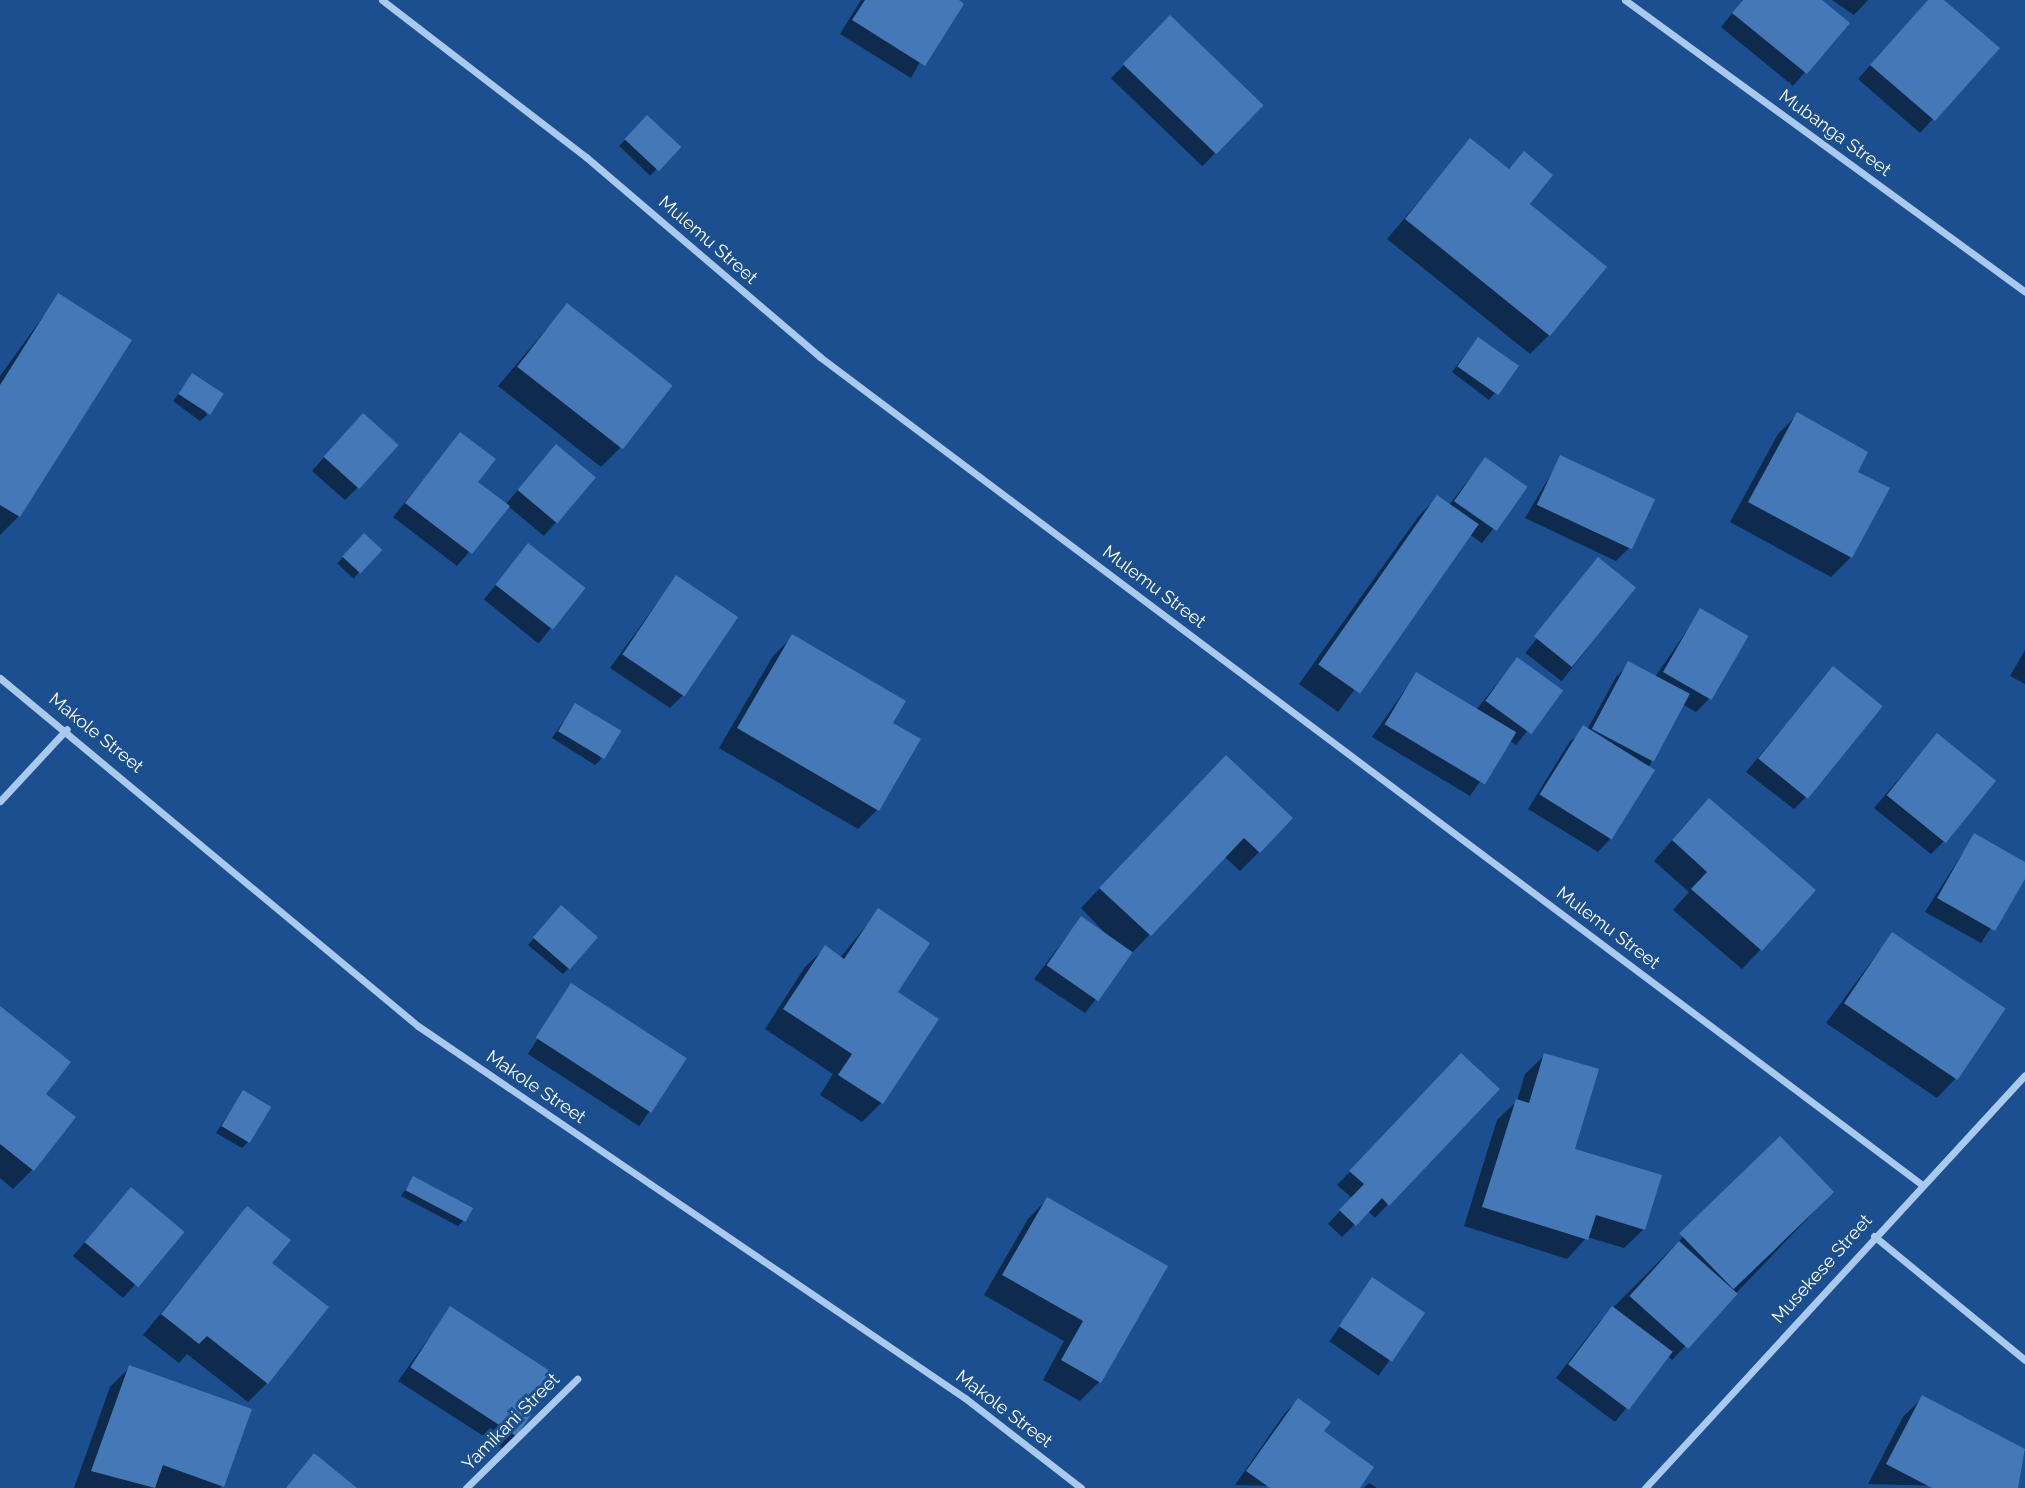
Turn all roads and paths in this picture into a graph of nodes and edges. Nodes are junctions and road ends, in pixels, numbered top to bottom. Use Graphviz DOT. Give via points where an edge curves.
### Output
graph roads {
  1 [pos="382,0"];
  2 [pos="1625,0"];
  3 [pos="2025,292"];
  4 [pos="0,678"];
  5 [pos="67,729"];
  6 [pos="0,801"];
  7 [pos="2025,1075"];
  8 [pos="1921,1184"];
  9 [pos="1874,1236"];
  10 [pos="2025,1360"];
  11 [pos="577,1379"];
  12 [pos="466,1488"];
  13 [pos="1081,1488"];
  14 [pos="1645,1488"];
  1 -- 8 [label="street, Mulemu Street" via="586,157 820,357"];
  2 -- 3 [label="street, Mubanga Street"];
  4 -- 5 [label="street, Makole Street"];
  5 -- 6 [label="street"];
  5 -- 13 [label="street, Makole Street" via="418,1026 965,1398"];
  7 -- 8 [label="street, Musekese Street"];
  8 -- 9 [label="street, Musekese Street"];
  9 -- 10 [label="street"];
  9 -- 14 [label="street, Musekese Street"];
  11 -- 12 [label="street, Yamikani Street"];
}
